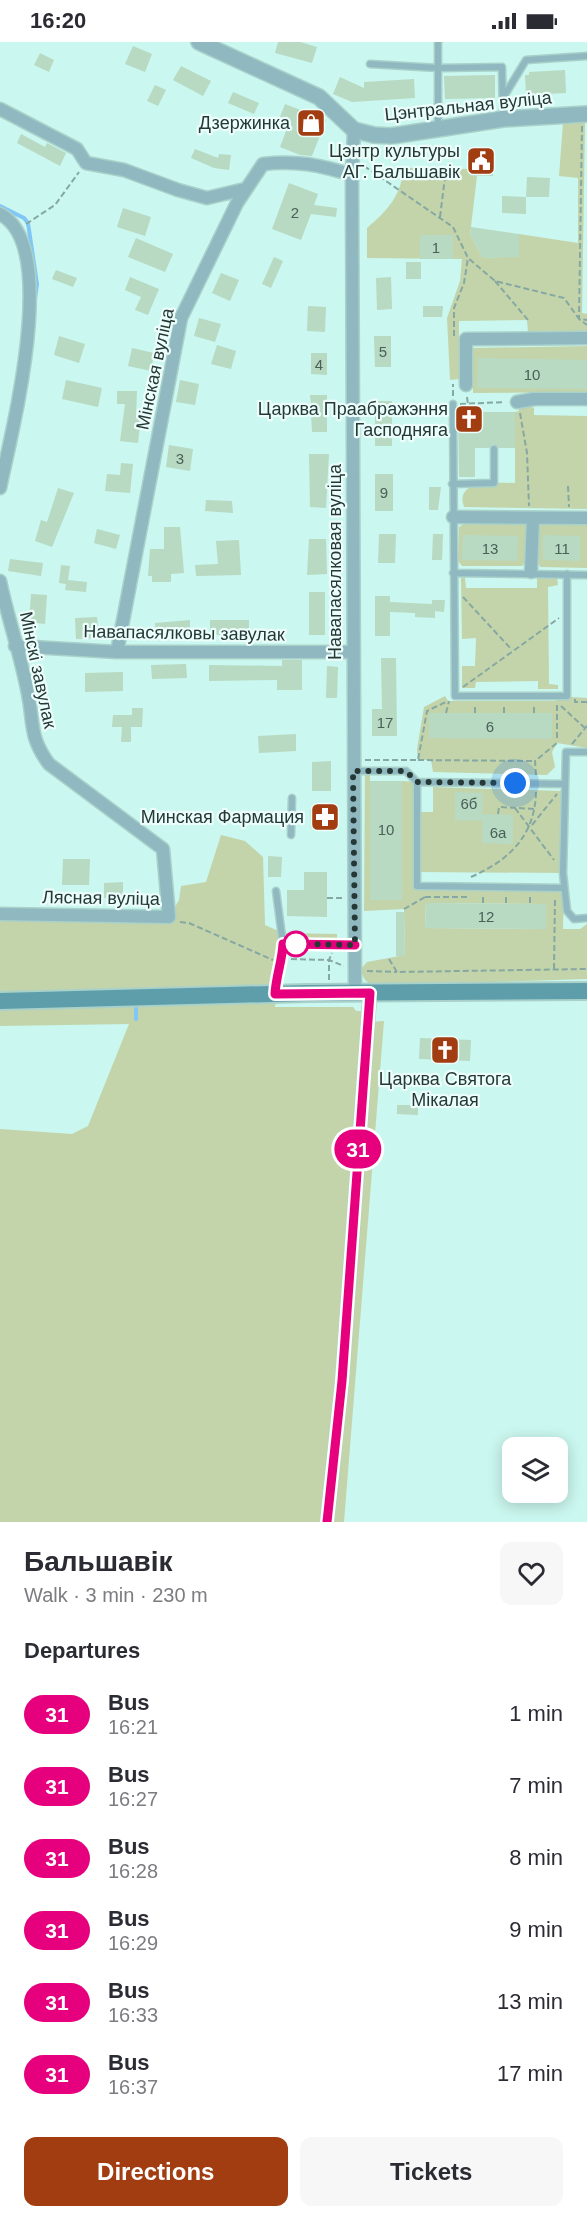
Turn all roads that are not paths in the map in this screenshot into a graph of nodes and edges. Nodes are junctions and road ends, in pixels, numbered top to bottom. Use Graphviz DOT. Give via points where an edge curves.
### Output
graph roads {
  1 [pos="199,42"];
  2 [pos="438,42"];
  3 [pos="587,56"];
  4 [pos="370,64"];
  5 [pos="438,68"];
  6 [pos="502,99"];
  7 [pos="0,110"];
  8 [pos="584,114"];
  9 [pos="503,119"];
  10 [pos="438,129"];
  11 [pos="354,130"];
  12 [pos="352,175"];
  13 [pos="245,189"];
  14 [pos="0,214"];
  15 [pos="587,338"];
  16 [pos="466,385"];
  17 [pos="587,399"];
  18 [pos="517,402"];
  19 [pos="453,404"];
  20 [pos="494,448"];
  21 [pos="452,484"];
  22 [pos="0,488"];
  23 [pos="531,513"];
  24 [pos="453,517"];
  25 [pos="587,518"];
  26 [pos="531,572"];
  27 [pos="453,573"];
  28 [pos="567,574"];
  29 [pos="587,575"];
  30 [pos="0,581"];
  31 [pos="15,646"];
  32 [pos="117,652"];
  33 [pos="353,652"];
  34 [pos="587,752"];
  35 [pos="353,771"];
  36 [pos="417,782"];
  37 [pos="565,784"];
  38 [pos="292,798"];
  39 [pos="291,835"];
  40 [pos="163,849"];
  41 [pos="564,888"];
  42 [pos="276,891"];
  43 [pos="0,914"];
  44 [pos="587,918"];
  45 [pos="283,944"];
  46 [pos="355,945"];
  47 [pos="587,991"];
  48 [pos="275,994"];
  49 [pos="362,994"];
  50 [pos="0,1001"];
  51 [pos="327,1522"];
  1 -- 11 [label="street" via="319,97"];
  2 -- 5 [label="lane"];
  3 -- 6 [label="lane" via="526,60"];
  4 -- 5 [label="lane"];
  5 -- 6 [label="lane" via="502,67"];
  5 -- 10 [label="lane"];
  6 -- 9 [label="lane"];
  7 -- 13 [label="street" via="77,149 86,163 124,170 207,198"];
  8 -- 9 [label="street, Цэнтральная вуліца"];
  9 -- 10 [label="street, Цэнтральная вуліца"];
  10 -- 11 [label="street, Цэнтральная вуліца" via="392,136"];
  11 -- 12 [label="street, Навапасялковая вуліца"];
  12 -- 13 [label="street, Мінская вуліца" via="317,164 263,164"];
  12 -- 33 [label="street, Навапасялковая вуліца"];
  13 -- 32 [label="street, Мінская вуліца" via="181,318"];
  14 -- 22 [label="street" via="16,228 30,270 26,352"];
  15 -- 16 [label="street" via="466,339"];
  17 -- 18 [label="street"];
  19 -- 21 [label="lane"];
  20 -- 21 [label="lane" via="494,483"];
  21 -- 24 [label="lane"];
  23 -- 24 [label="street"];
  23 -- 25 [label="street"];
  23 -- 26 [label="street"];
  24 -- 27 [label="lane"];
  26 -- 27 [label="lane"];
  26 -- 28 [label="lane"];
  27 -- 28 [label="lane" via="455,696 567,696"];
  28 -- 29 [label="lane"];
  30 -- 31 [label="street, Мінскі завулак"];
  31 -- 32 [label="street, Навапасялковы завулак"];
  31 -- 40 [label="street, Мінскі завулак" via="28,694 34,739 49,764"];
  32 -- 33 [label="street, Навапасялковы завулак"];
  33 -- 35 [label="street, Навапасялковая вуліца"];
  34 -- 37 [label="lane" via="566,752"];
  35 -- 36 [label="lane" via="406,771"];
  35 -- 46 [label="street, Навапасялковая вуліца"];
  36 -- 37 [label="lane"];
  36 -- 41 [label="lane" via="417,886"];
  37 -- 41 [label="lane"];
  38 -- 39 [label="lane"];
  40 -- 43 [label="street, Лясная вуліца" via="169,917"];
  41 -- 44 [label="lane" via="567,911 574,919"];
  42 -- 45 [label="lane"];
  45 -- 46 [label="lane"];
  45 -- 48 [label="lane" via="285,959 277,971"];
  46 -- 49 [label="street, Навапасялковая вуліца" via="355,970"];
  47 -- 49 [label="main road"];
  48 -- 49 [label="main road"];
  48 -- 50 [label="main road"];
  49 -- 51 [label="street, Навапасялковая вуліца" via="342,1381"];
}
